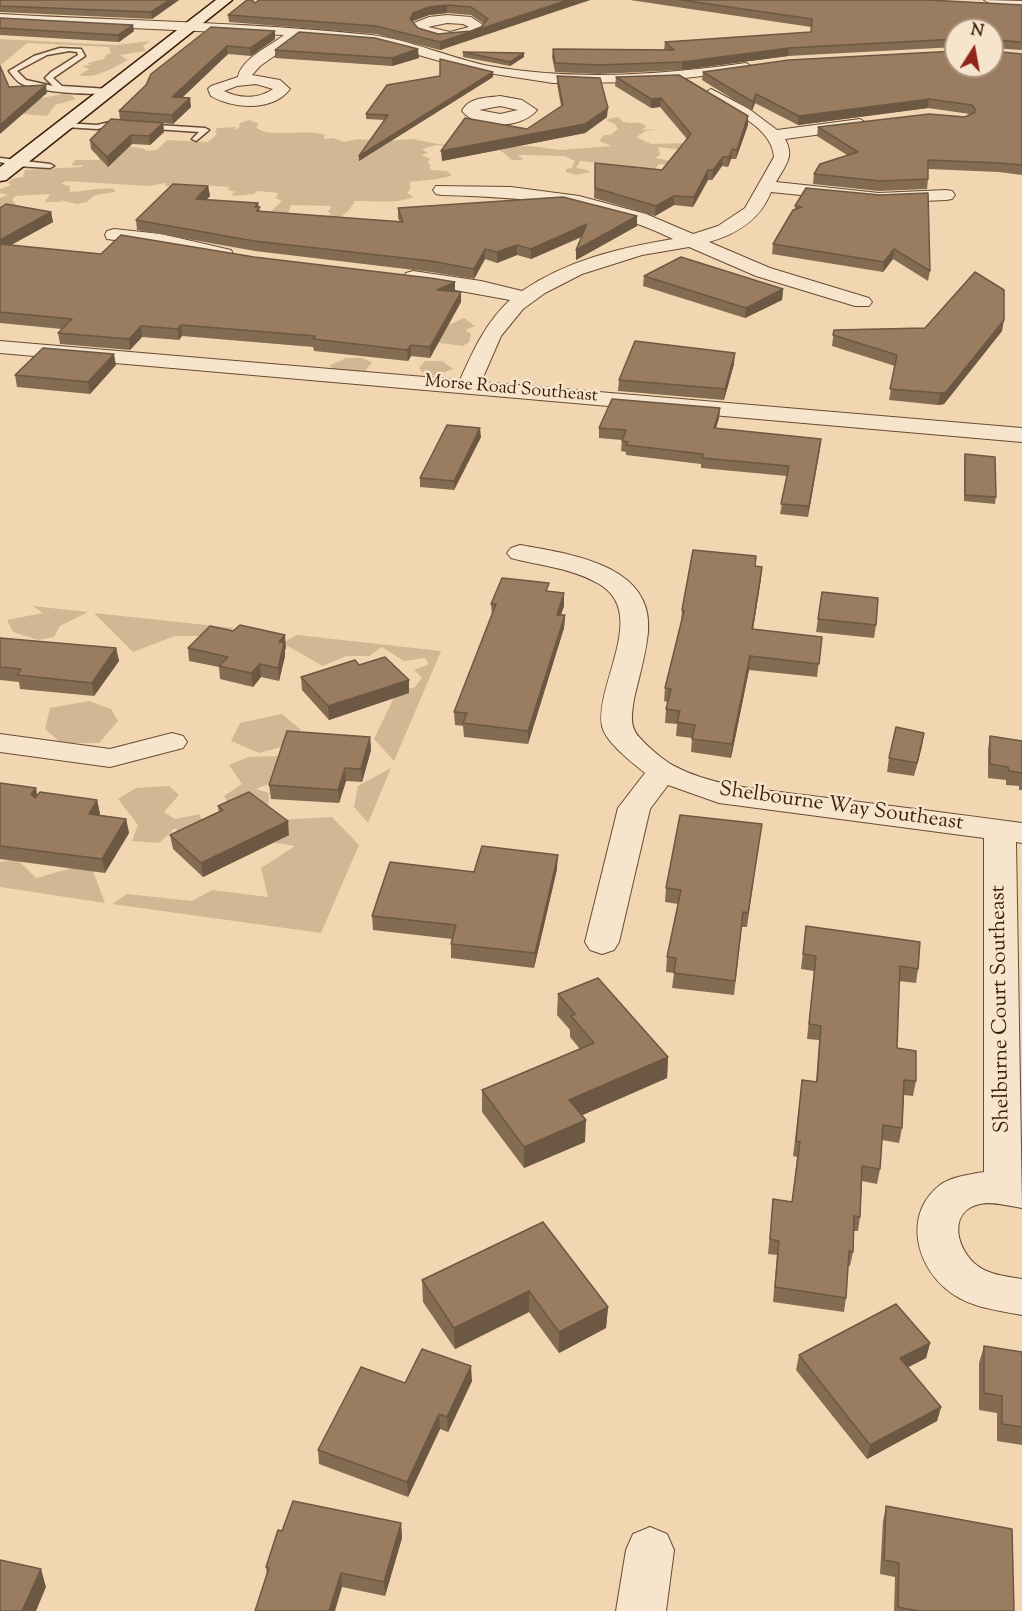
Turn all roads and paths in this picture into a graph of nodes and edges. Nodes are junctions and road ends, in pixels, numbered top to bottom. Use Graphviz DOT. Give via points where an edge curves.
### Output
graph roads {
  1 [pos="225,0"];
  2 [pos="991,0"];
  3 [pos="1022,5"];
  4 [pos="0,18"];
  5 [pos="192,26"];
  6 [pos="297,33"];
  7 [pos="429,33"];
  8 [pos="394,43"];
  9 [pos="759,65"];
  10 [pos="531,76"];
  11 [pos="682,76"];
  12 [pos="245,80"];
  13 [pos="59,87"];
  14 [pos="109,91"];
  15 [pos="509,101"];
  16 [pos="881,121"];
  17 [pos="65,125"];
  18 [pos="775,135"];
  19 [pos="196,139"];
  20 [pos="11,162"];
  21 [pos="50,166"];
  22 [pos="0,176"];
  23 [pos="765,186"];
  24 [pos="442,190"];
  25 [pos="946,195"];
  26 [pos="114,235"];
  27 [pos="690,240"];
  28 [pos="238,256"];
  29 [pos="398,275"];
  30 [pos="524,297"];
  31 [pos="862,302"];
  32 [pos="0,347"];
  33 [pos="468,386"];
  34 [pos="1022,435"];
  35 [pos="520,553"];
  36 [pos="172,742"];
  37 [pos="0,743"];
  38 [pos="662,772"];
  39 [pos="1011,831"];
  40 [pos="602,942"];
  41 [pos="1013,1190"];
  42 [pos="1022,1297"];
  43 [pos="650,1550"];
  44 [pos="641,1611"];
  1 -- 5 [label="street"];
  2 -- 3 [label="street"];
  4 -- 5 [label="street"];
  5 -- 6 [label="street"];
  5 -- 14 [label="street"];
  6 -- 8 [label="street"];
  6 -- 12 [label="street" via="255,63 245,74"];
  7 -- 8 [label="street"];
  8 -- 10 [label="street" via="457,63"];
  9 -- 11 [label="street"];
  10 -- 11 [label="street" via="598,80"];
  10 -- 15 [label="street"];
  11 -- 18 [label="street"];
  13 -- 13 [label="lane" via="23,82 14,71 37,55 57,49 79,50 82,56 49,78"];
  13 -- 14 [label="lane"];
  14 -- 17 [label="street"];
  16 -- 18 [label="street"];
  17 -- 19 [label="lane" via="205,130"];
  17 -- 20 [label="street"];
  18 -- 23 [label="street" via="783,154"];
  20 -- 21 [label="lane"];
  20 -- 22 [label="street"];
  23 -- 25 [label="street" via="879,198"];
  23 -- 27 [label="street" via="758,202 741,221"];
  24 -- 27 [label="street" via="518,193 590,203 652,221"];
  26 -- 28 [label="street"];
  27 -- 30 [label="street" via="589,264"];
  27 -- 31 [label="street" via="747,266"];
  29 -- 30 [label="street" via="481,286"];
  30 -- 33 [label="street" via="491,332"];
  32 -- 33 [label="street, Morse Road Southeast"];
  33 -- 34 [label="street, Morse Road Southeast"];
  35 -- 38 [label="street" via="581,565 628,597 634,632 617,728 629,744"];
  36 -- 37 [label="street" via="110,758"];
  38 -- 39 [label="street, Shelbourne Way Southeast" via="719,793"];
  38 -- 40 [label="street" via="634,808"];
  39 -- 41 [label="street, Shelburne Court Southeast"];
  41 -- 42 [label="street, Shelburne Court Southeast" via="983,1187 964,1191 949,1200 939,1214 935,1230 948,1265 964,1280 985,1291"];
  43 -- 44 [label="street"];
}
